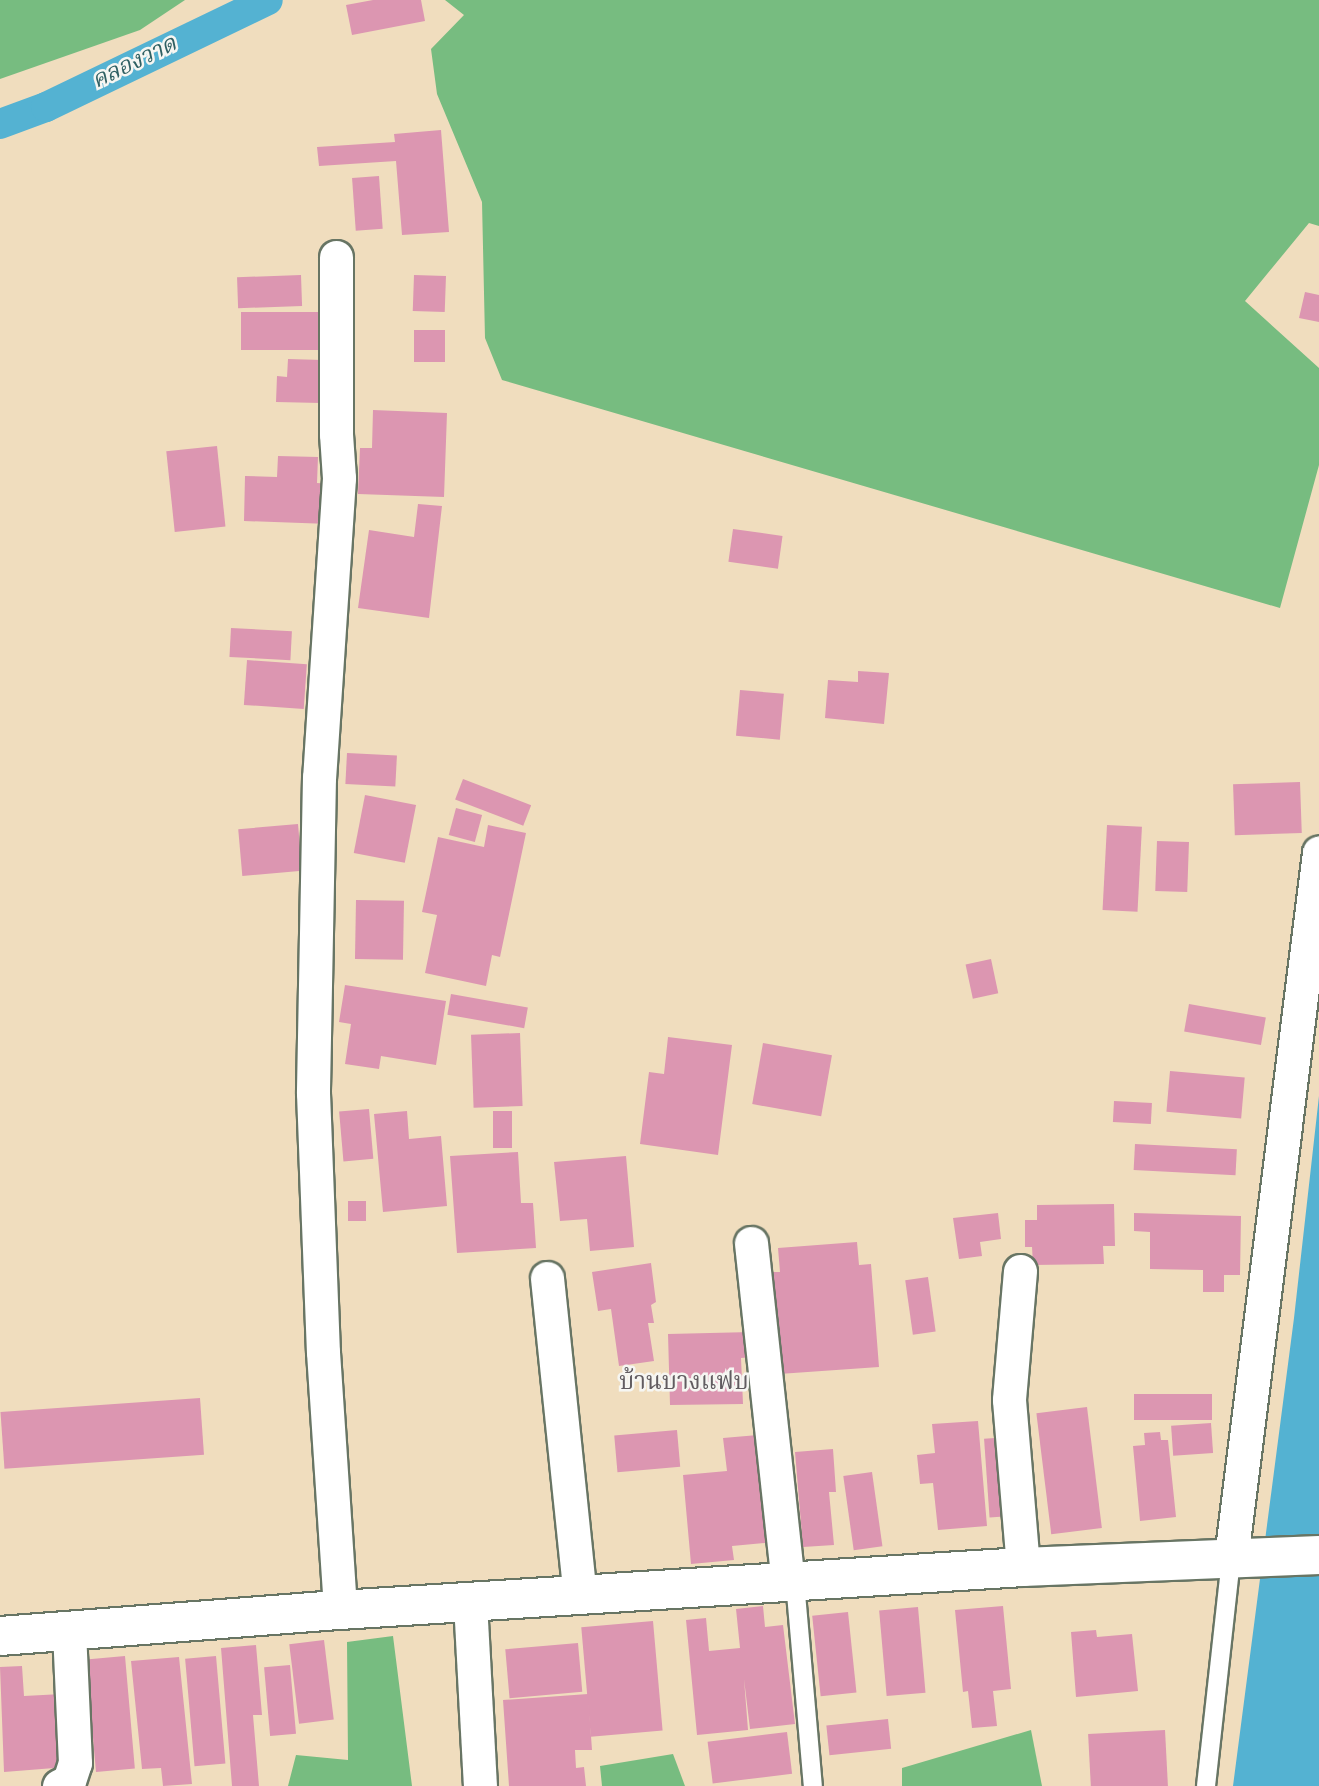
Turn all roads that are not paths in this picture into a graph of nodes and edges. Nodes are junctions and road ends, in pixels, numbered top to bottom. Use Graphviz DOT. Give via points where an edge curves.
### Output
graph roads {
  1 [pos="336,257"];
  2 [pos="1319,852"];
  3 [pos="751,1243"];
  4 [pos="1020,1271"];
  5 [pos="547,1278"];
  6 [pos="1319,1555"];
  7 [pos="1238,1557"];
  8 [pos="1023,1567"];
  9 [pos="792,1582"];
  10 [pos="580,1596"];
  11 [pos="470,1602"];
  12 [pos="340,1611"];
  13 [pos="69,1629"];
  14 [pos="0,1636"];
  15 [pos="59,1786"];
  16 [pos="480,1786"];
  17 [pos="813,1786"];
  18 [pos="1206,1786"];
  1 -- 12 [label="street" via="339,478 319,777 313,1093"];
  2 -- 7 [label="street"];
  3 -- 9 [label="street"];
  4 -- 8 [label="street" via="1009,1400"];
  5 -- 10 [label="street"];
  6 -- 7 [label="street"];
  7 -- 8 [label="street"];
  7 -- 18 [label="lane"];
  8 -- 9 [label="street"];
  9 -- 10 [label="street"];
  9 -- 17 [label="lane"];
  10 -- 11 [label="street"];
  11 -- 12 [label="street"];
  11 -- 16 [label="street"];
  12 -- 13 [label="street"];
  13 -- 14 [label="street"];
  13 -- 15 [label="street" via="75,1763 69,1781"];
}
